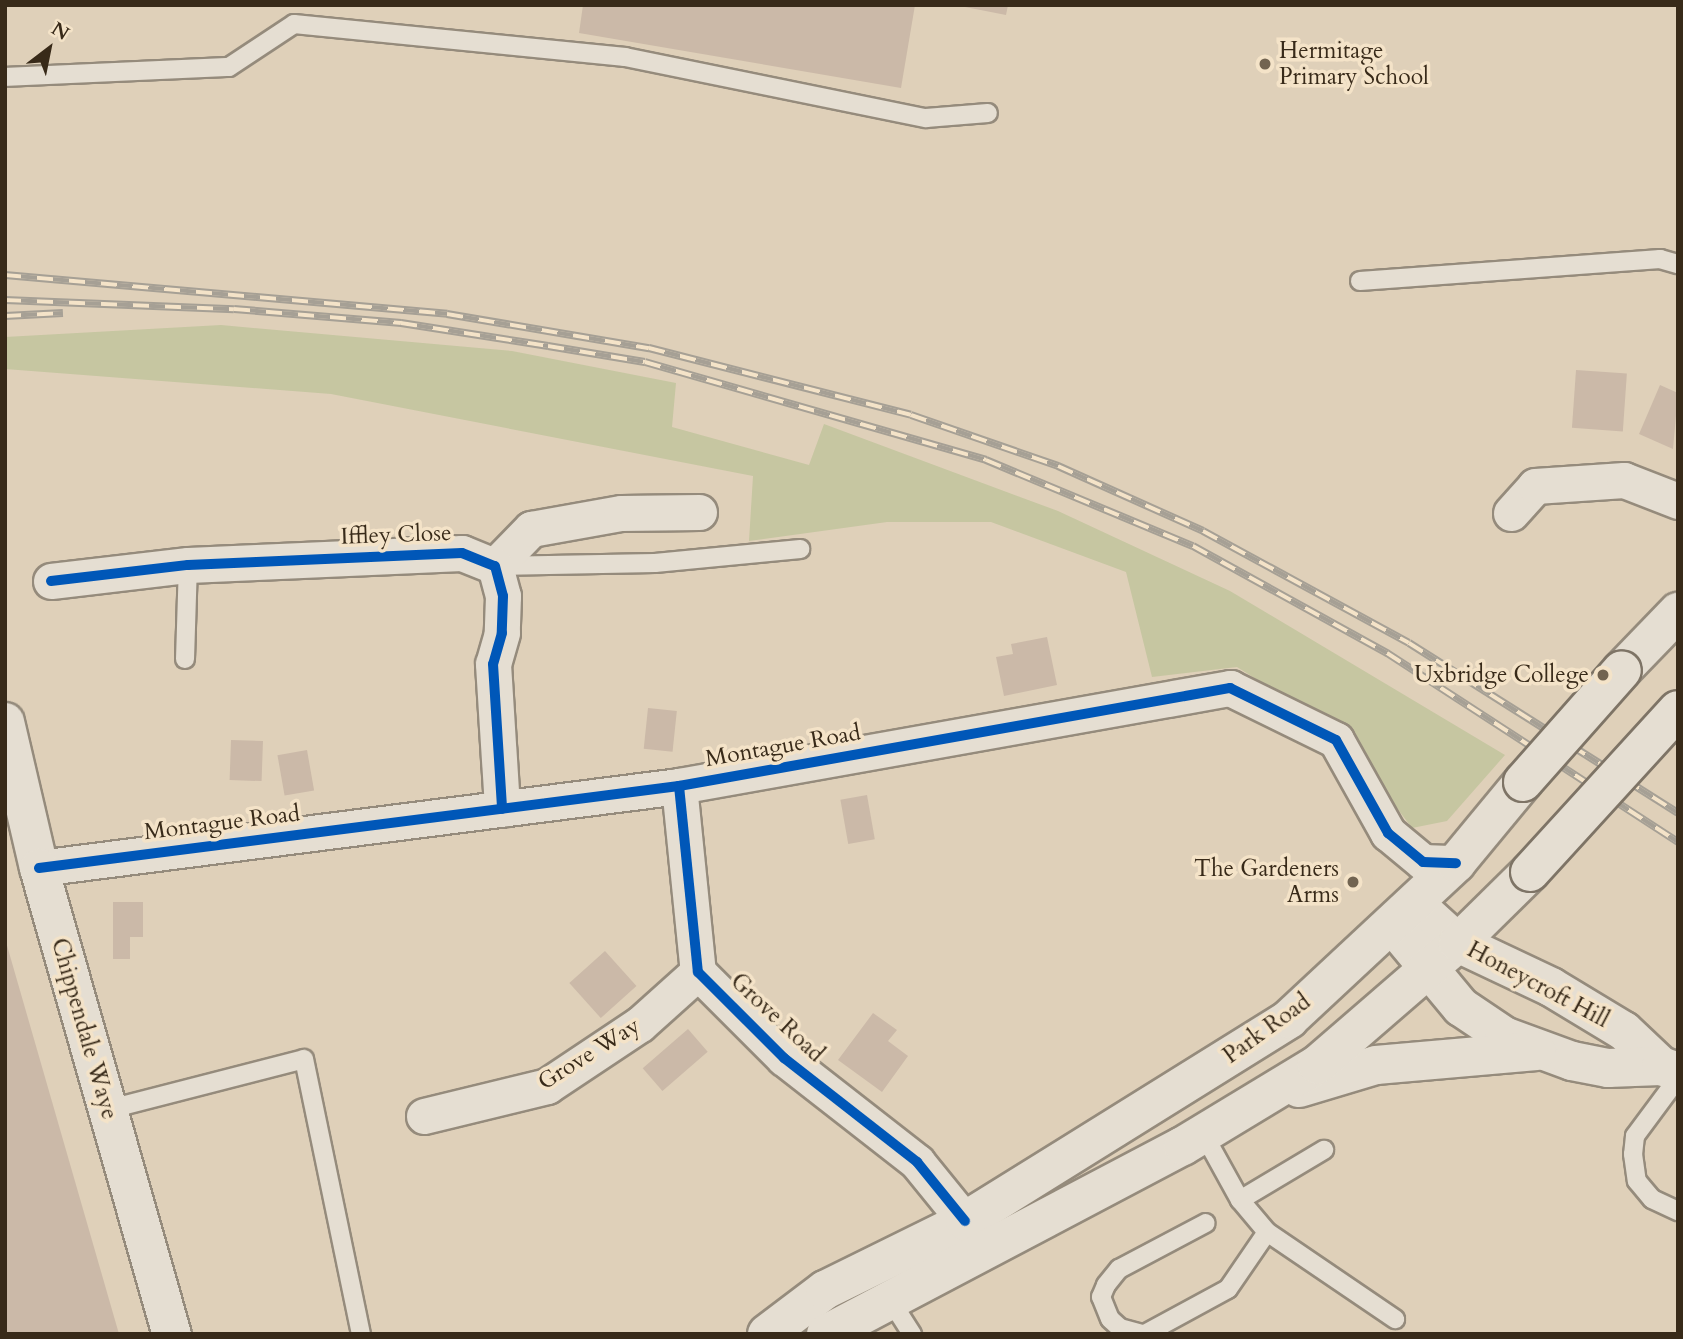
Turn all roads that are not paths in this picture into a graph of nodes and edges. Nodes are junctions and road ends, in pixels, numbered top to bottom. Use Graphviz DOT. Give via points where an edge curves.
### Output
graph roads {
  1 [pos="5,77"];
  2 [pos="988,113"];
  3 [pos="1678,264"];
  4 [pos="1360,281"];
  5 [pos="1678,501"];
  6 [pos="699,512"];
  7 [pos="1511,513"];
  8 [pos="800,549"];
  9 [pos="188,565"];
  10 [pos="495,566"];
  11 [pos="51,581"];
  12 [pos="1678,612"];
  13 [pos="185,660"];
  14 [pos="1678,710"];
  15 [pos="5,722"];
  16 [pos="679,786"];
  17 [pos="502,810"];
  18 [pos="1456,863"];
  19 [pos="39,868"];
  20 [pos="1403,914"];
  21 [pos="1458,943"];
  22 [pos="1426,968"];
  23 [pos="698,972"];
  24 [pos="1545,1051"];
  25 [pos="1672,1072"];
  26 [pos="1264,1097"];
  27 [pos="106,1110"];
  28 [pos="424,1116"];
  29 [pos="1203,1133"];
  30 [pos="1324,1150"];
  31 [pos="1240,1200"];
  32 [pos="1678,1211"];
  33 [pos="965,1221"];
  34 [pos="1206,1223"];
  35 [pos="1267,1232"];
  36 [pos="889,1298"];
  37 [pos="1395,1319"];
  38 [pos="172,1334"];
  39 [pos="360,1334"];
  40 [pos="767,1334"];
  41 [pos="826,1334"];
  42 [pos="912,1334"];
  43 [pos="1144,1334"];
  1 -- 2 [label="lane" via="229,67 294,24 625,57 926,118"];
  3 -- 4 [label="lane" via="1660,259"];
  5 -- 7 [label="street" via="1624,480 1561,484 1535,486"];
  6 -- 10 [label="street" via="621,513 531,529"];
  8 -- 10 [label="lane" via="655,563"];
  9 -- 10 [label="street, Iffley Close" via="462,553"];
  9 -- 11 [label="street, Iffley Close"];
  9 -- 13 [label="lane"];
  10 -- 17 [label="street" via="503,596 502,633 494,664"];
  12 -- 18 [label="main road, Park Road, bridge" via="1622,670"];
  14 -- 21 [label="main road, bridge" via="1530,872"];
  15 -- 19 [label="main road, Chippendale Waye"];
  16 -- 17 [label="street, Montague Road"];
  16 -- 18 [label="street, Montague Road" via="1230,688 1336,740 1388,833 1423,862"];
  16 -- 23 [label="street, Grove Road"];
  17 -- 19 [label="street, Montague Road"];
  18 -- 20 [label="main road, Park Road"];
  19 -- 27 [label="main road, Chippendale Waye"];
  20 -- 21 [label="main road, Honeycroft Hill"];
  20 -- 22 [label="main road, Honeycroft Hill"];
  20 -- 33 [label="main road, Park Road" via="1289,1019"];
  21 -- 22 [label="main road"];
  21 -- 25 [label="main road, Honeycroft Hill" via="1551,987 1624,1031"];
  22 -- 24 [label="main road, Honeycroft Hill" via="1461,1007 1504,1036"];
  22 -- 26 [label="main road" via="1317,1065"];
  23 -- 28 [label="street, Grove Way" via="640,1024 547,1086"];
  23 -- 33 [label="street, Grove Road" via="784,1058 917,1162"];
  24 -- 25 [label="main road, Honeycroft Hill" via="1608,1068"];
  24 -- 26 [label="main road" via="1376,1065"];
  25 -- 32 [label="lane" via="1635,1136 1633,1154 1637,1181 1652,1199"];
  26 -- 29 [label="main road"];
  27 -- 38 [label="main road, Chippendale Waye"];
  27 -- 39 [label="lane" via="304,1059"];
  29 -- 31 [label="lane"];
  29 -- 36 [label="main road"];
  30 -- 31 [label="lane"];
  31 -- 35 [label="lane"];
  33 -- 40 [label="main road, Park Road" via="825,1290"];
  34 -- 43 [label="lane" via="1119,1269 1106,1285 1101,1297 1110,1319 1120,1328"];
  35 -- 37 [label="lane"];
  35 -- 43 [label="lane" via="1228,1289"];
  36 -- 41 [label="main road"];
  36 -- 42 [label="lane"];
}
